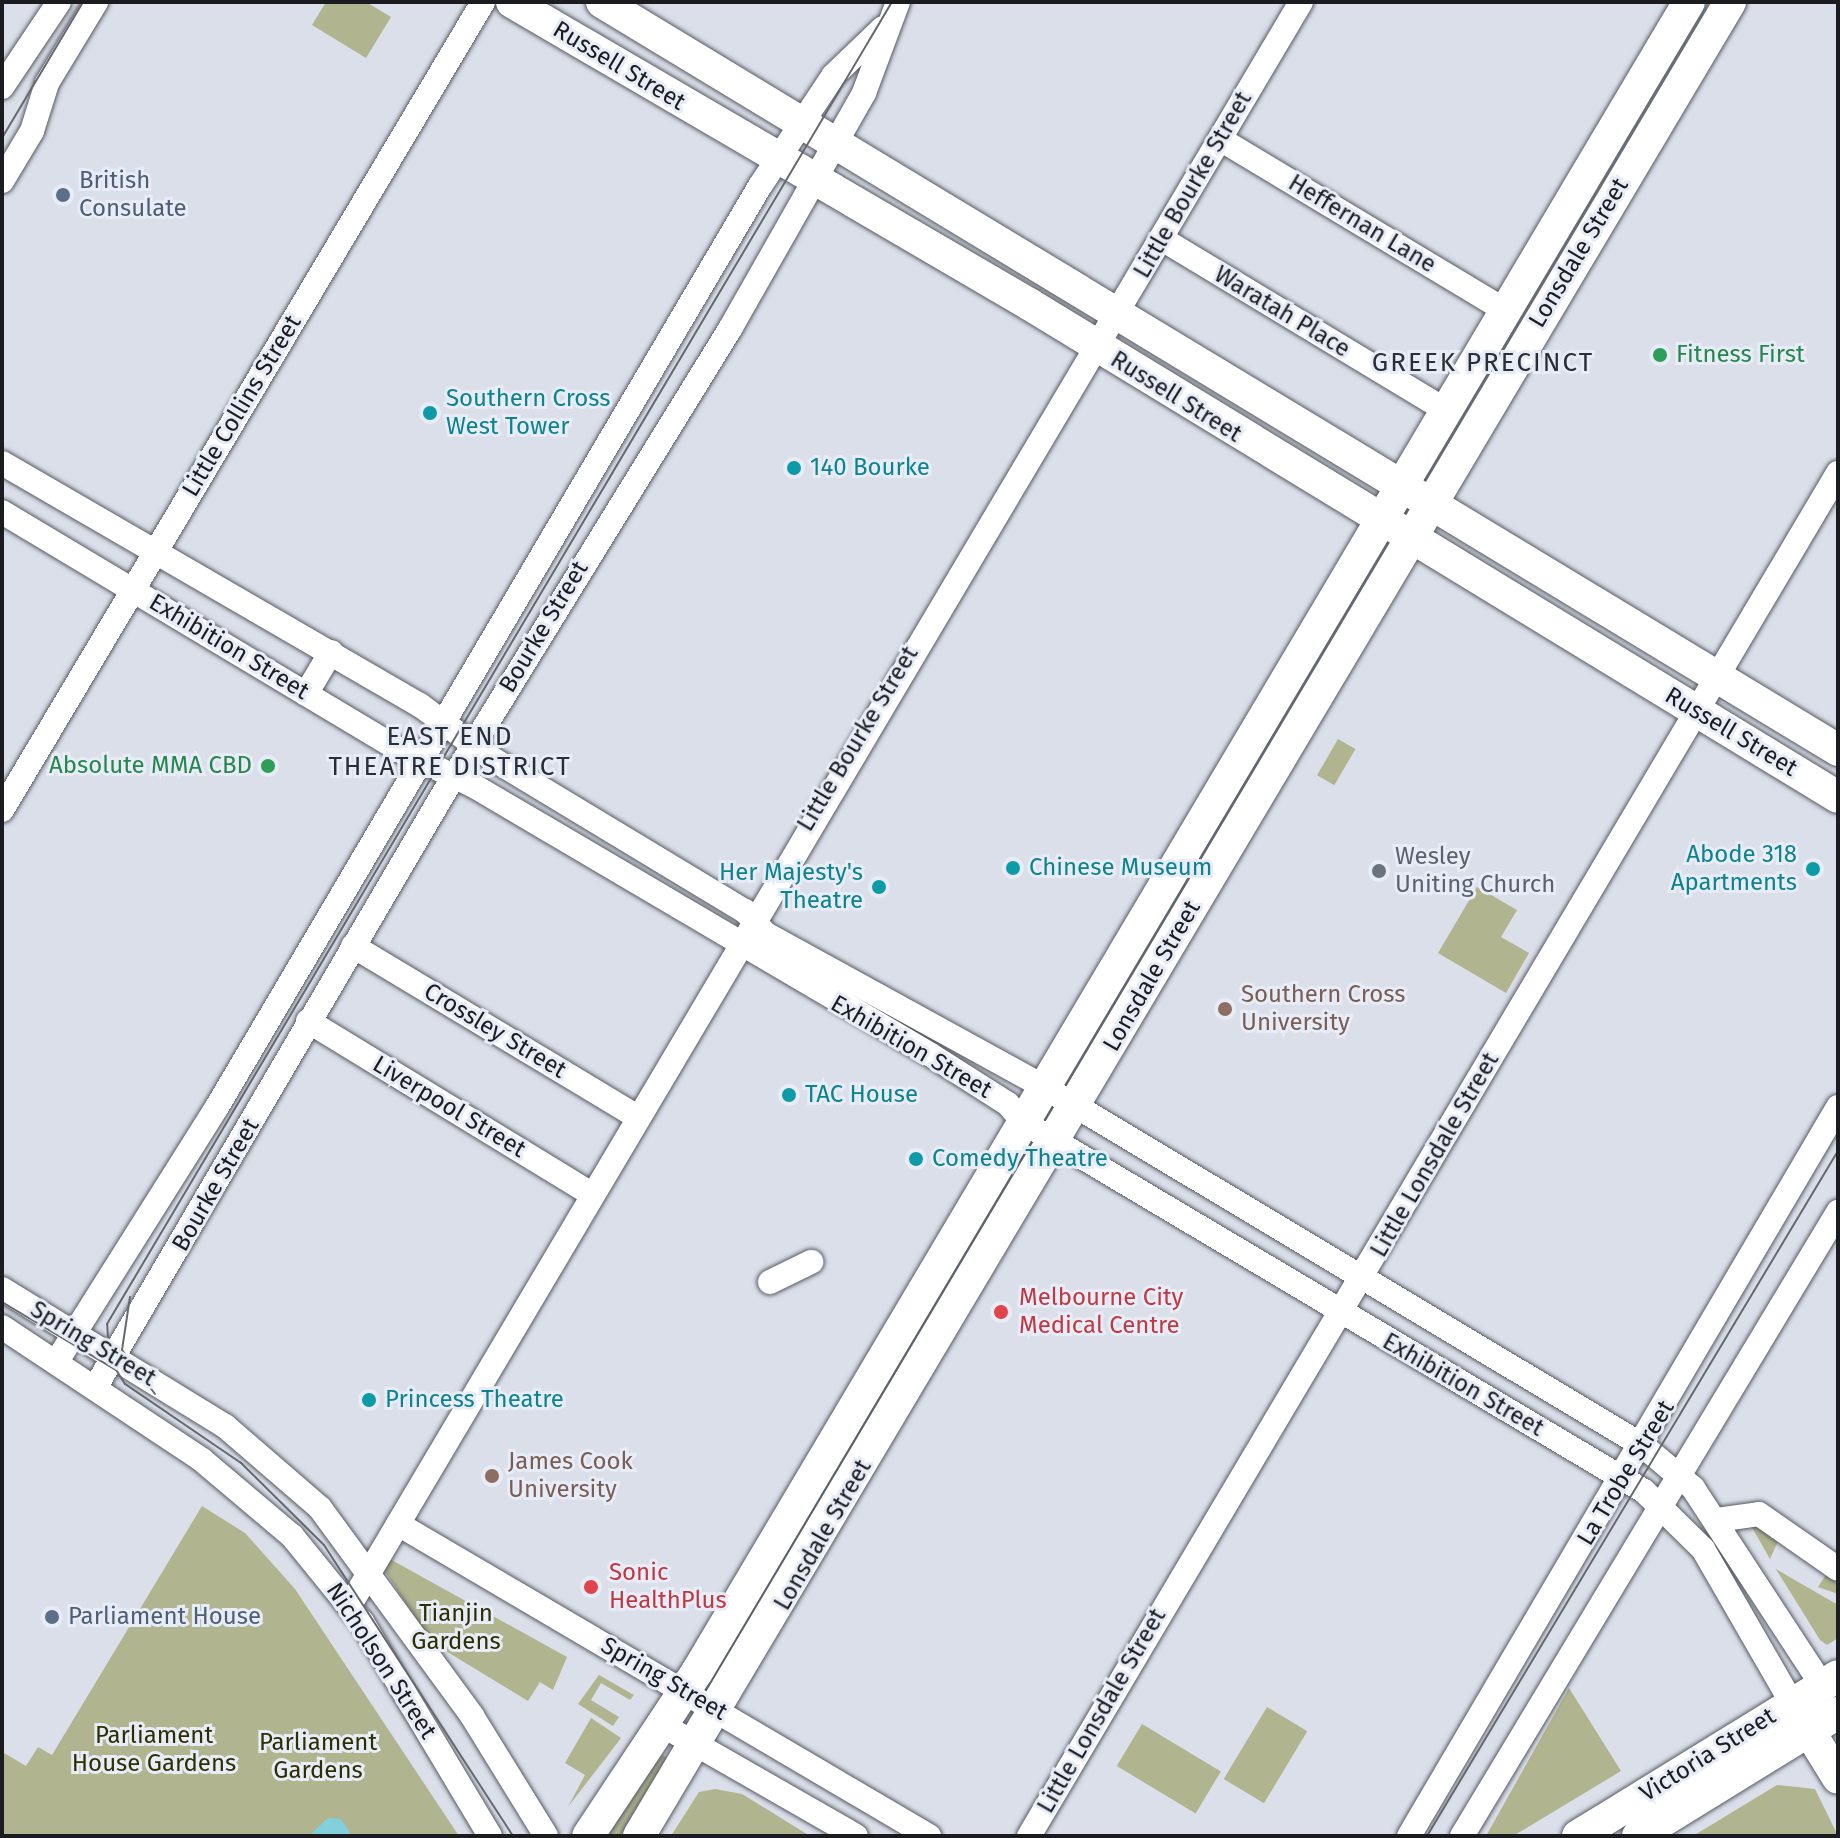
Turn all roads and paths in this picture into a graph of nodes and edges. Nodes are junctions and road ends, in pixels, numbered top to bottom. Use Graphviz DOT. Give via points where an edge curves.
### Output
graph roads {
  1 [pos="59,2"];
  2 [pos="96,2"];
  3 [pos="483,2"];
  4 [pos="512,2"];
  5 [pos="602,2"];
  6 [pos="898,2"];
  7 [pos="1301,2"];
  8 [pos="1689,2"];
  9 [pos="1730,2"];
  10 [pos="884,27"];
  11 [pos="2,87"];
  12 [pos="1615,123"];
  13 [pos="804,124"];
  14 [pos="1220,139"];
  15 [pos="1646,140"];
  16 [pos="835,142"];
  17 [pos="781,163"];
  18 [pos="2,181"];
  19 [pos="812,181"];
  20 [pos="1571,199"];
  21 [pos="1600,217"];
  22 [pos="1162,239"];
  23 [pos="1046,276"];
  24 [pos="1029,304"];
  25 [pos="1505,310"];
  26 [pos="1116,318"];
  27 [pos="1098,347"];
  28 [pos="1207,371"];
  29 [pos="1187,404"];
  30 [pos="1445,410"];
  31 [pos="2,463"];
  32 [pos="1838,473"];
  33 [pos="1400,485"];
  34 [pos="1430,503"];
  35 [pos="2,512"];
  36 [pos="1378,521"];
  37 [pos="1409,539"];
  38 [pos="155,552"];
  39 [pos="1357,556"];
  40 [pos="1531,564"];
  41 [pos="1388,575"];
  42 [pos="133,590"];
  43 [pos="1510,600"];
  44 [pos="331,652"];
  45 [pos="1717,676"];
  46 [pos="1280,687"];
  47 [pos="306,694"];
  48 [pos="1311,705"];
  49 [pos="1696,711"];
  50 [pos="446,723"];
  51 [pos="473,745"];
  52 [pos="1838,750"];
  53 [pos="422,763"];
  54 [pos="455,776"];
  55 [pos="1838,797"];
  56 [pos="2,810"];
  57 [pos="1205,814"];
  58 [pos="1235,834"];
  59 [pos="624,838"];
  60 [pos="607,867"];
  61 [pos="752,919"];
  62 [pos="353,946"];
  63 [pos="736,946"];
  64 [pos="308,1021"];
  65 [pos="1044,1087"];
  66 [pos="1076,1106"];
  67 [pos="1838,1107"];
  68 [pos="636,1116"];
  69 [pos="1023,1122"];
  70 [pos="1126,1135"];
  71 [pos="1055,1141"];
  72 [pos="1104,1170"];
  73 [pos="591,1194"];
  74 [pos="1238,1202"];
  75 [pos="1838,1212"];
  76 [pos="1215,1237"];
  77 [pos="811,1262"];
  78 [pos="1363,1278"];
  79 [pos="770,1282"];
  80 [pos="2,1289"];
  81 [pos="920,1296"];
  82 [pos="1397,1297"];
  83 [pos="1341,1313"];
  84 [pos="953,1315"];
  85 [pos="2,1327"];
  86 [pos="75,1332"];
  87 [pos="1374,1333"];
  88 [pos="115,1357"];
  89 [pos="57,1361"];
  90 [pos="95,1388"];
  91 [pos="225,1426"];
  92 [pos="832,1445"];
  93 [pos="1642,1445"];
  94 [pos="865,1464"];
  95 [pos="216,1471"];
  96 [pos="1678,1471"];
  97 [pos="1623,1478"];
  98 [pos="1660,1502"];
  99 [pos="1717,1520"];
  100 [pos="398,1524"];
  101 [pos="1838,1569"];
  102 [pos="369,1572"];
  103 [pos="350,1605"];
  104 [pos="685,1692"];
  105 [pos="1834,1695"];
  106 [pos="1792,1703"];
  107 [pos="719,1711"];
  108 [pos="664,1726"];
  109 [pos="1809,1731"];
  110 [pos="698,1745"];
  111 [pos="1838,1778"];
  112 [pos="490,1836"];
  113 [pos="546,1836"];
  114 [pos="588,1836"];
  115 [pos="639,1836"];
  116 [pos="856,1836"];
  117 [pos="929,1836"];
  118 [pos="1029,1836"];
  119 [pos="1409,1836"];
  120 [pos="1462,1836"];
  121 [pos="1578,1836"];
  122 [pos="1638,1836"];
  1 -- 11 [label="street"];
  2 -- 18 [label="street" via="47,83 32,131"];
  3 -- 38 [label="street, Little Collins Street"];
  4 -- 17 [label="main road, Russell Street"];
  5 -- 13 [label="main road, Russell Street"];
  6 -- 10 [label="street, Bourke Street"];
  7 -- 14 [label="street, Little Bourke Street"];
  8 -- 12 [label="main road, Lonsdale Street"];
  9 -- 15 [label="main road, Lonsdale Street"];
  10 -- 13 [label="street, Bourke Street" via="833,76"];
  10 -- 16 [label="street, Bourke Street" via="864,93"];
  12 -- 15 [label="main road"];
  12 -- 20 [label="main road, Lonsdale Street"];
  13 -- 16 [label="main road, Russell Street"];
  13 -- 17 [label="street, Bourke Street"];
  14 -- 22 [label="street, Little Bourke Street"];
  14 -- 25 [label="street, Heffernan Lane"];
  15 -- 21 [label="main road, Lonsdale Street"];
  16 -- 19 [label="street, Bourke Street"];
  16 -- 23 [label="main road, Russell Street"];
  17 -- 19 [label="main road, Russell Street"];
  17 -- 50 [label="street, Bourke Street" via="690,302 663,360"];
  19 -- 24 [label="main road, Russell Street"];
  19 -- 51 [label="street, Bourke Street" via="656,453"];
  20 -- 21 [label="main road"];
  20 -- 25 [label="main road, Lonsdale Street"];
  21 -- 34 [label="main road, Lonsdale Street"];
  22 -- 26 [label="street, Little Bourke Street"];
  22 -- 30 [label="street, Waratah Place"];
  23 -- 24 [label="main road"];
  23 -- 26 [label="main road, Russell Street"];
  24 -- 27 [label="main road, Russell Street"];
  25 -- 30 [label="main road, Lonsdale Street"];
  26 -- 27 [label="street, Little Bourke Street"];
  26 -- 28 [label="main road, Russell Street"];
  27 -- 29 [label="main road, Russell Street"];
  27 -- 61 [label="street, Little Bourke Street"];
  28 -- 29 [label="main road"];
  28 -- 33 [label="main road, Russell Street"];
  29 -- 36 [label="main road, Russell Street"];
  30 -- 33 [label="main road, Lonsdale Street"];
  31 -- 38 [label="street, Exhibition Street"];
  32 -- 45 [label="street, Little Lonsdale Street"];
  33 -- 34 [label="main road, Russell Street"];
  33 -- 36 [label="main road, Lonsdale Street"];
  34 -- 37 [label="main road, Lonsdale Street"];
  34 -- 40 [label="main road, Russell Street"];
  35 -- 42 [label="street, Exhibition Street"];
  36 -- 37 [label="main road, Russell Street"];
  36 -- 39 [label="main road, Lonsdale Street"];
  37 -- 41 [label="main road, Lonsdale Street"];
  37 -- 43 [label="main road, Russell Street"];
  38 -- 42 [label="street, Little Collins Street"];
  38 -- 44 [label="street, Exhibition Street"];
  39 -- 41 [label="main road"];
  39 -- 46 [label="main road, Lonsdale Street"];
  40 -- 43 [label="main road"];
  40 -- 45 [label="main road, Russell Street"];
  41 -- 48 [label="main road, Lonsdale Street"];
  42 -- 47 [label="street, Exhibition Street"];
  42 -- 56 [label="street, Little Collins Street"];
  43 -- 49 [label="main road, Russell Street"];
  44 -- 47 [label="street"];
  44 -- 50 [label="street, Exhibition Street"];
  45 -- 49 [label="street, Little Lonsdale Street"];
  45 -- 52 [label="main road, Russell Street"];
  46 -- 48 [label="main road"];
  46 -- 57 [label="main road, Lonsdale Street"];
  47 -- 53 [label="street, Exhibition Street"];
  48 -- 58 [label="main road, Lonsdale Street"];
  49 -- 55 [label="main road, Russell Street"];
  49 -- 78 [label="street, Little Lonsdale Street"];
  50 -- 51 [label="street, Exhibition Street"];
  50 -- 53 [label="street, Bourke Street"];
  51 -- 54 [label="street, Bourke Street"];
  51 -- 59 [label="street, Exhibition Street"];
  53 -- 54 [label="street, Exhibition Street"];
  53 -- 86 [label="street, Bourke Street"];
  54 -- 60 [label="street, Exhibition Street"];
  54 -- 62 [label="street, Bourke Street"];
  57 -- 58 [label="main road"];
  57 -- 65 [label="main road, Lonsdale Street"];
  58 -- 66 [label="main road, Lonsdale Street"];
  59 -- 60 [label="street"];
  59 -- 61 [label="street, Exhibition Street"];
  60 -- 63 [label="street, Exhibition Street"];
  61 -- 63 [label="street, Little Bourke Street"];
  61 -- 65 [label="street, Exhibition Street" via="884,1005"];
  62 -- 64 [label="street, Bourke Street"];
  62 -- 68 [label="street, Crossley Street"];
  63 -- 68 [label="street, Little Bourke Street"];
  63 -- 69 [label="street, Exhibition Street" via="931,1055 1008,1104"];
  64 -- 73 [label="street, Liverpool Street"];
  64 -- 88 [label="street, Bourke Street" via="250,1134"];
  65 -- 66 [label="street, Exhibition Street"];
  65 -- 69 [label="main road, Lonsdale Street"];
  66 -- 70 [label="street, Exhibition Street"];
  66 -- 71 [label="main road, Lonsdale Street"];
  67 -- 93 [label="street, La Trobe Street"];
  68 -- 73 [label="street, Little Bourke Street"];
  69 -- 71 [label="street, Exhibition Street"];
  69 -- 81 [label="main road, Lonsdale Street"];
  70 -- 72 [label="street"];
  70 -- 74 [label="street, Exhibition Street"];
  71 -- 72 [label="street, Exhibition Street"];
  71 -- 84 [label="main road, Lonsdale Street"];
  72 -- 76 [label="street, Exhibition Street"];
  73 -- 100 [label="street, Little Bourke Street"];
  74 -- 76 [label="street"];
  74 -- 78 [label="street, Exhibition Street"];
  75 -- 96 [label="street, La Trobe Street"];
  76 -- 83 [label="street, Exhibition Street"];
  77 -- 79 [label="street"];
  78 -- 82 [label="street, Exhibition Street"];
  78 -- 83 [label="street, Little Lonsdale Street"];
  80 -- 86 [label="street, Spring Street"];
  81 -- 84 [label="main road"];
  81 -- 92 [label="main road, Lonsdale Street"];
  82 -- 87 [label="street"];
  82 -- 93 [label="street, Exhibition Street"];
  83 -- 87 [label="street, Exhibition Street"];
  83 -- 118 [label="street, Little Lonsdale Street"];
  84 -- 94 [label="main road, Lonsdale Street"];
  85 -- 89 [label="street, Spring Street"];
  86 -- 88 [label="street, Spring Street"];
  86 -- 89 [label="street, Bourke Street"];
  87 -- 97 [label="street, Exhibition Street"];
  88 -- 90 [label="street, Bourke Street"];
  88 -- 91 [label="street, Spring Street"];
  89 -- 90 [label="street, Spring Street"];
  90 -- 95 [label="street, Spring Street"];
  91 -- 102 [label="street, Nicholson Street" via="320,1508"];
  92 -- 94 [label="main road"];
  92 -- 104 [label="main road, Lonsdale Street"];
  93 -- 96 [label="street, Exhibition Street"];
  93 -- 97 [label="street, La Trobe Street"];
  94 -- 107 [label="main road, Lonsdale Street"];
  95 -- 103 [label="street, Nicholson Street" via="292,1536"];
  96 -- 98 [label="street, La Trobe Street"];
  96 -- 99 [label="street, Exhibition Street"];
  97 -- 98 [label="street, Exhibition Street"];
  97 -- 119 [label="street, La Trobe Street"];
  98 -- 106 [label="street, Exhibition Street" via="1708,1556"];
  98 -- 120 [label="street, La Trobe Street"];
  99 -- 101 [label="street" via="1759,1514"];
  99 -- 105 [label="street, Exhibition Street"];
  100 -- 102 [label="street, Little Bourke Street"];
  100 -- 104 [label="street, Spring Street"];
  102 -- 103 [label="street, Little Bourke Street"];
  102 -- 113 [label="street, Nicholson Street"];
  103 -- 112 [label="street, Nicholson Street"];
  104 -- 107 [label="street, Spring Street"];
  104 -- 108 [label="main road, Lonsdale Street"];
  105 -- 106 [label="main road, Victoria Street"];
  105 -- 109 [label="main road, Victoria Street"];
  106 -- 109 [label="main road, Exhibition Street"];
  106 -- 121 [label="main road, Victoria Street"];
  107 -- 110 [label="main road, Lonsdale Street"];
  107 -- 117 [label="street, Spring Street"];
  108 -- 110 [label="street, Spring Street"];
  108 -- 114 [label="main road, Lonsdale Street"];
  109 -- 111 [label="main road, Exhibition Street"];
  109 -- 122 [label="main road, Victoria Street"];
  110 -- 115 [label="main road, Lonsdale Street"];
  110 -- 116 [label="street, Spring Street"];
}
